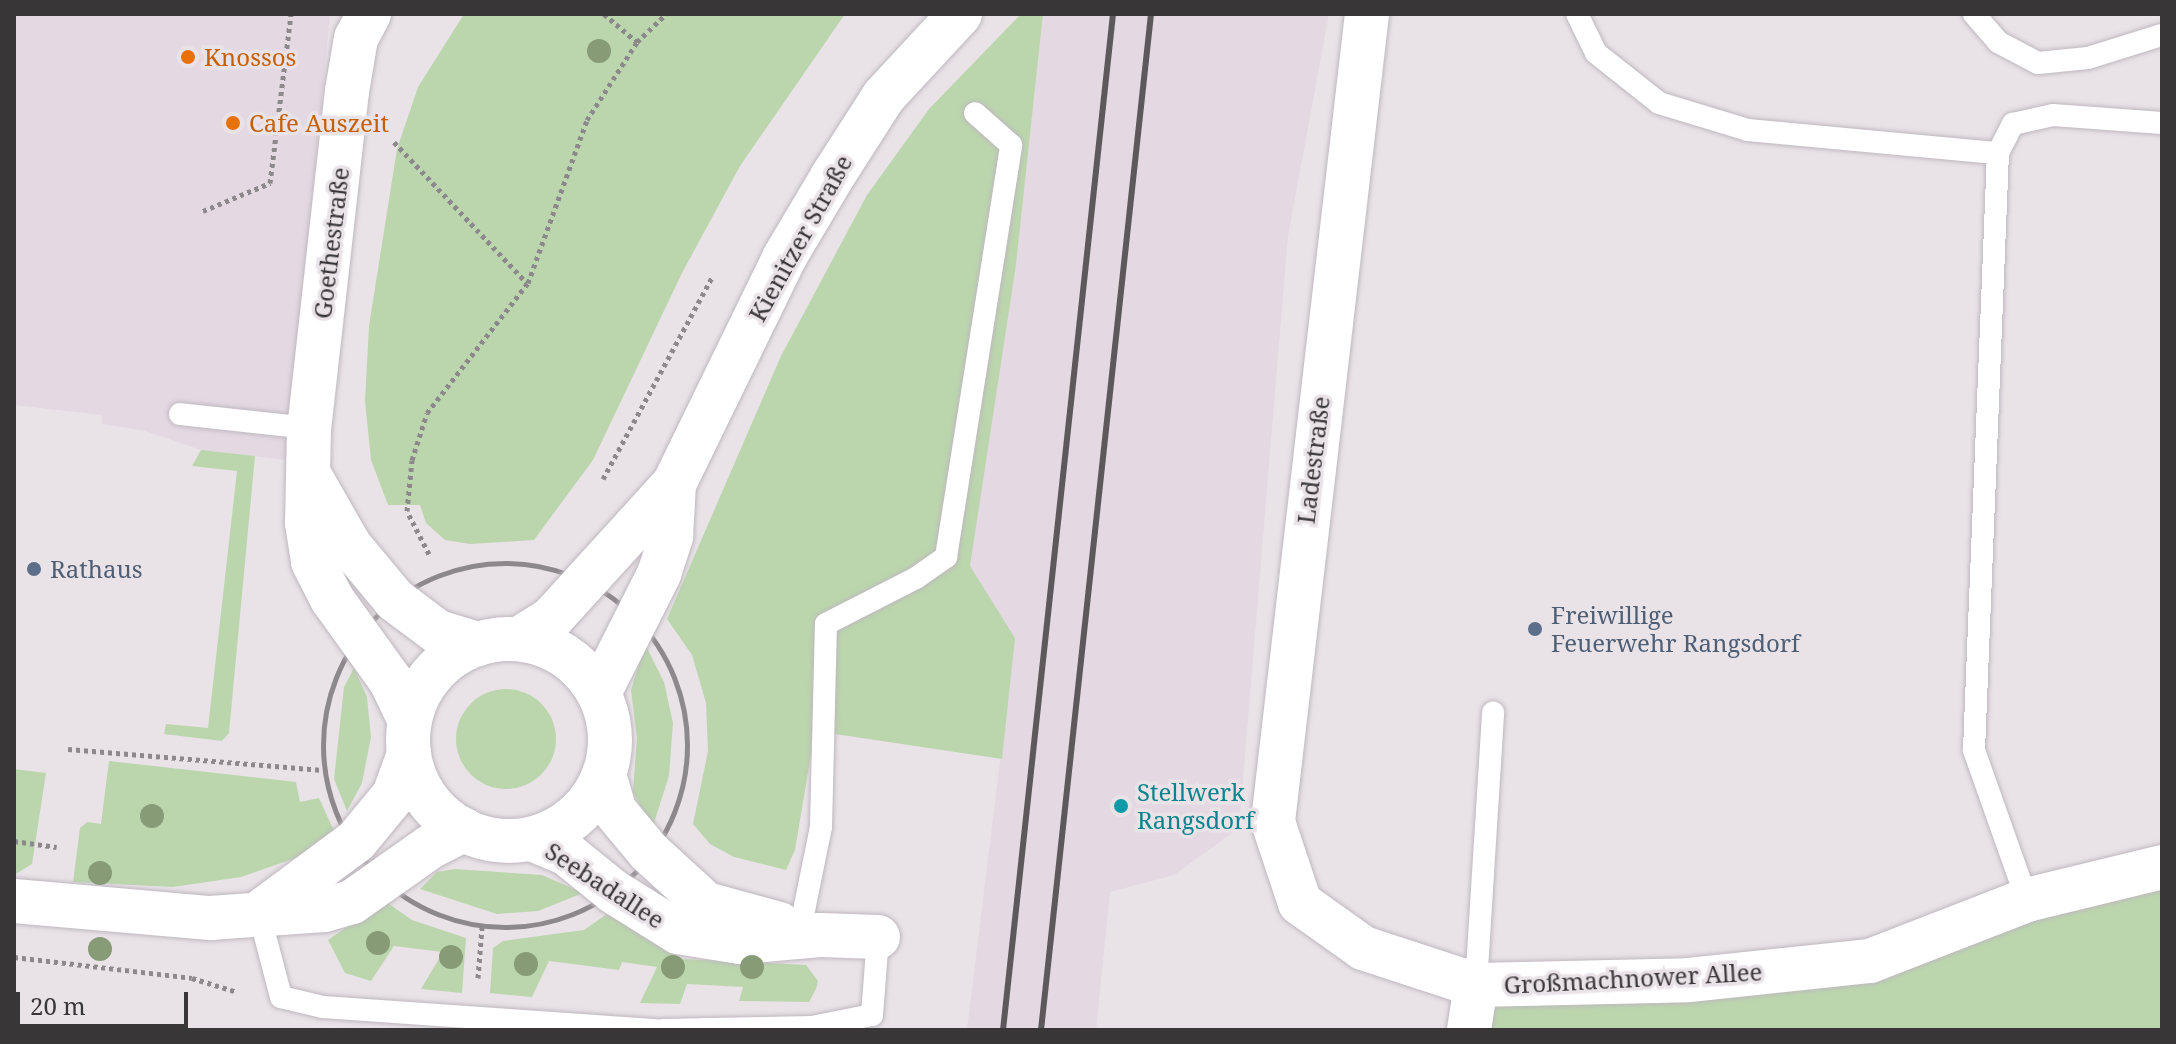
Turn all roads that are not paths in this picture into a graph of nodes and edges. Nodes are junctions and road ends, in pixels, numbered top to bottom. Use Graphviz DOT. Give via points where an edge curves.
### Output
graph roads {
  1 [pos="369,14"];
  2 [pos="960,14"];
  3 [pos="1367,14"];
  4 [pos="1577,14"];
  5 [pos="1974,14"];
  6 [pos="2162,35"];
  7 [pos="975,113"];
  8 [pos="2162,123"];
  9 [pos="1998,153"];
  10 [pos="180,414"];
  11 [pos="309,428"];
  12 [pos="310,476"];
  13 [pos="674,484"];
  14 [pos="498,642"];
  15 [pos="599,693"];
  16 [pos="1493,713"];
  17 [pos="410,738"];
  18 [pos="604,774"];
  19 [pos="464,830"];
  20 [pos="532,839"];
  21 [pos="2162,867"];
  22 [pos="2027,900"];
  23 [pos="14,901"];
  24 [pos="1300,903"];
  25 [pos="259,913"];
  26 [pos="810,932"];
  27 [pos="878,937"];
  28 [pos="1476,985"];
  29 [pos="380,1020"];
  30 [pos="608,1028"];
  31 [pos="656,1030"];
  32 [pos="663,1030"];
  33 [pos="1469,1030"];
  1 -- 11 [label="street, Goethestraße" via="356,38 347,91"];
  2 -- 13 [label="street, Kienitzer Straße" via="884,96 832,177 784,258"];
  3 -- 24 [label="street, Ladestraße" via="1273,822"];
  4 -- 9 [label="lane" via="1596,53 1659,103 1748,130"];
  5 -- 6 [label="lane" via="1998,42 2038,63 2088,58"];
  7 -- 26 [label="lane" via="1011,145 946,557 826,624 821,827"];
  8 -- 9 [label="lane" via="2053,115 2013,124"];
  9 -- 22 [label="lane" via="1974,750"];
  10 -- 11 [label="lane"];
  11 -- 12 [label="street, Goethestraße"];
  12 -- 14 [label="street, Goethestraße" via="350,546 395,600 438,632"];
  12 -- 17 [label="street, Goethestraße" via="307,523 313,562 332,599 391,681"];
  13 -- 14 [label="street, Kienitzer Straße" via="552,618"];
  13 -- 15 [label="street, Kienitzer Straße" via="671,536 659,574"];
  14 -- 15 [label="street, Seebadallee" via="566,656"];
  14 -- 17 [label="street" via="434,673 418,695"];
  15 -- 18 [label="street, Seebadallee" via="610,733"];
  16 -- 28 [label="lane"];
  17 -- 19 [label="street, Seebadallee" via="427,799"];
  17 -- 25 [label="street" via="394,795 356,841"];
  18 -- 20 [label="street, Seebadallee" via="576,816"];
  18 -- 26 [label="street, Seebadallee" via="614,810 649,852 706,904"];
  19 -- 20 [label="street, Seebadallee" via="486,839"];
  19 -- 25 [label="street" via="430,847 352,902 324,910"];
  20 -- 26 [label="street, Seebadallee" via="567,854 614,892 678,932 740,942"];
  21 -- 22 [label="street, Großmachnower Allee"];
  22 -- 28 [label="street, Großmachnower Allee" via="1870,961 1689,980"];
  23 -- 25 [label="street" via="210,918"];
  24 -- 28 [label="street, Großmachnower Allee" via="1363,948"];
  25 -- 29 [label="lane" via="281,997"];
  26 -- 27 [label="street, Seebadallee"];
  27 -- 32 [label="lane" via="872,1015 812,1027"];
  28 -- 33 [label="street"];
  29 -- 30 [label="lane"];
  30 -- 31 [label="lane"];
}
